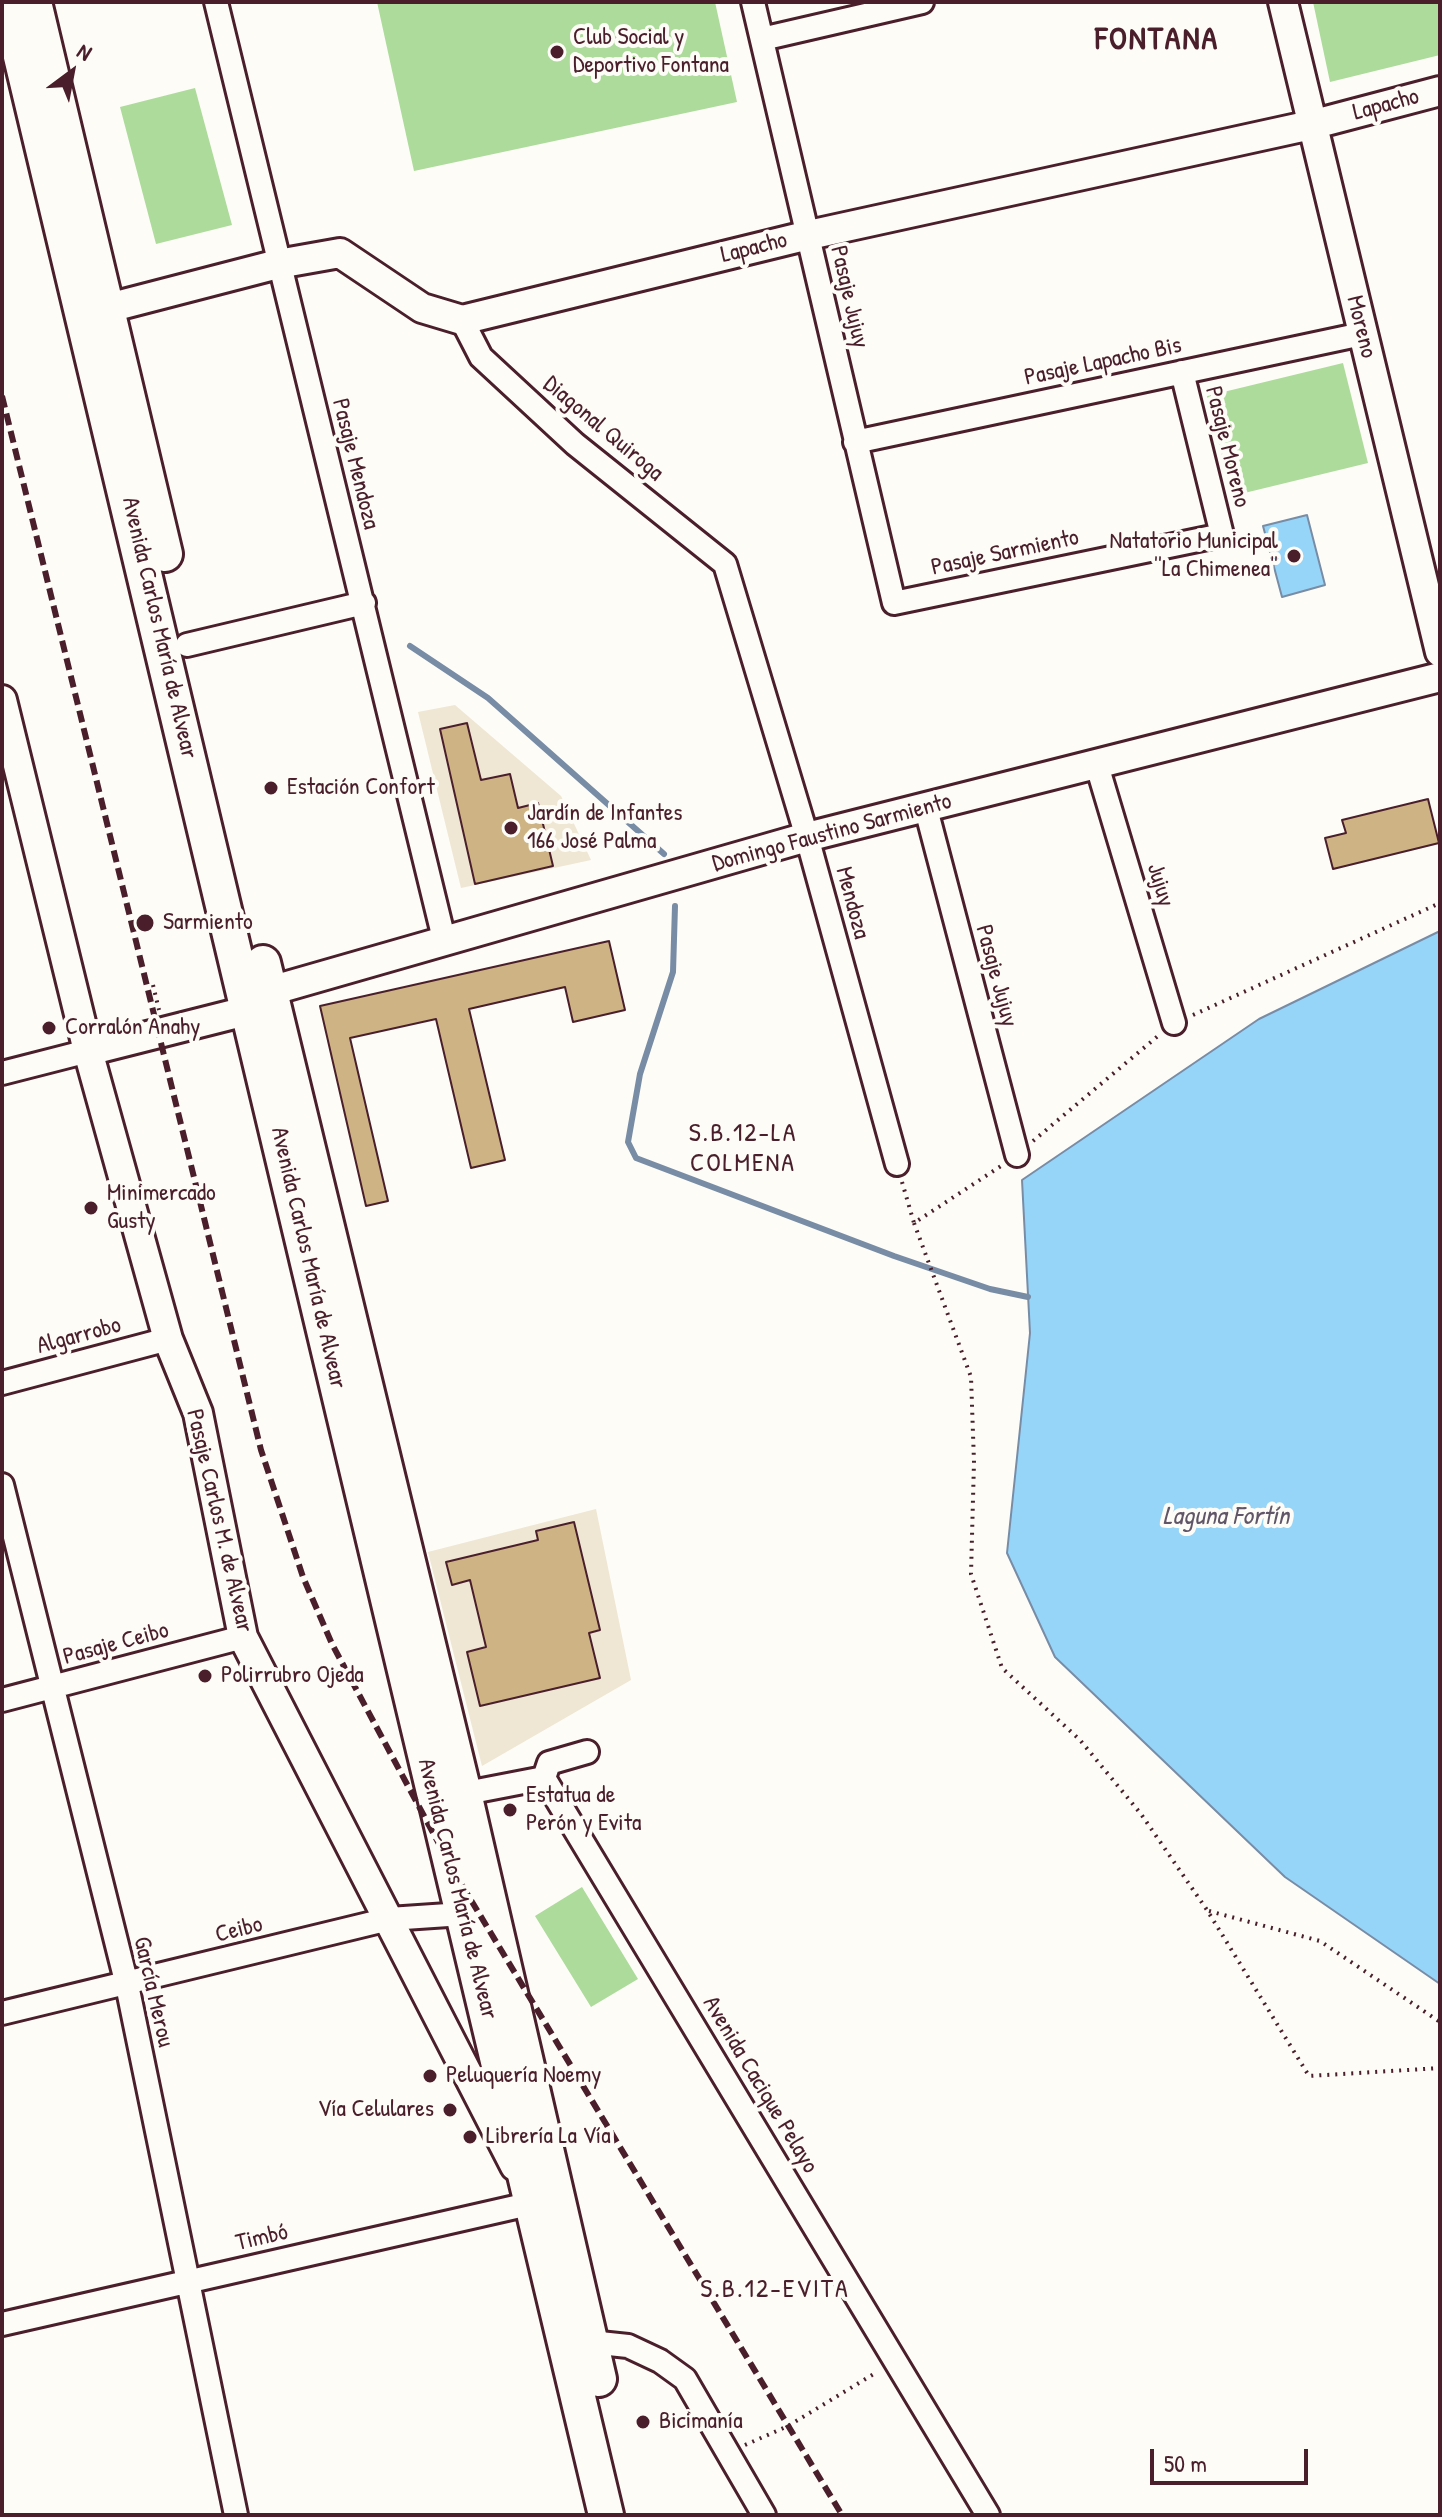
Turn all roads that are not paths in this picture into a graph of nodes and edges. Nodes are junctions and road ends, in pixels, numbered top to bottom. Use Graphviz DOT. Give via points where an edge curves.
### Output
graph roads {
  1 [pos="8,2"];
  2 [pos="34,2"];
  3 [pos="216,2"];
  4 [pos="753,2"];
  5 [pos="922,2"];
  6 [pos="1283,2"];
  7 [pos="762,39"];
  8 [pos="1440,91"];
  9 [pos="1311,125"];
  10 [pos="809,235"];
  11 [pos="278,264"];
  12 [pos="96,311"];
  13 [pos="462,320"];
  14 [pos="1362,334"];
  15 [pos="1182,372"];
  16 [pos="855,442"];
  17 [pos="1222,535"];
  18 [pos="725,564"];
  19 [pos="364,603"];
  20 [pos="894,603"];
  21 [pos="187,645"];
  22 [pos="1440,652"];
  23 [pos="1440,677"];
  24 [pos="2,700"];
  25 [pos="1096,762"];
  26 [pos="926,809"];
  27 [pos="807,837"];
  28 [pos="444,939"];
  29 [pos="260,1001"];
  30 [pos="1174,1023"];
  31 [pos="88,1051"];
  32 [pos="2,1073"];
  33 [pos="1017,1155"];
  34 [pos="897,1164"];
  35 [pos="168,1339"];
  36 [pos="2,1383"];
  37 [pos="2,1485"];
  38 [pos="243,1637"];
  39 [pos="51,1688"];
  40 [pos="2,1700"];
  41 [pos="587,1752"];
  42 [pos="544,1778"];
  43 [pos="450,1797"];
  44 [pos="475,1906"];
  45 [pos="389,1919"];
  46 [pos="127,1985"];
  47 [pos="2,2013"];
  48 [pos="546,2200"];
  49 [pos="187,2281"];
  50 [pos="2,2324"];
  51 [pos="590,2342"];
  52 [pos="236,2515"];
  53 [pos="606,2515"];
  54 [pos="631,2515"];
  55 [pos="764,2515"];
  56 [pos="988,2515"];
  1 -- 12 [label="main road, Avenida Carlos María de Alvear"];
  2 -- 12 [label="main road, Avenida Carlos María de Alvear"];
  3 -- 11 [label="street, Pasaje Mendoza"];
  4 -- 7 [label="street, Pasaje Jujuy"];
  5 -- 7 [label="street"];
  6 -- 9 [label="street, Moreno"];
  7 -- 10 [label="street, Pasaje Jujuy"];
  8 -- 9 [label="street, Lapacho"];
  9 -- 10 [label="street, Lapacho"];
  9 -- 14 [label="street, Moreno"];
  10 -- 13 [label="street, Lapacho"];
  10 -- 16 [label="street, Pasaje Jujuy"];
  11 -- 12 [label="street"];
  11 -- 13 [label="street" via="340,253 422,308"];
  11 -- 19 [label="street, Pasaje Mendoza"];
  12 -- 21 [label="main road, Avenida Carlos María de Alvear"];
  12 -- 29 [label="main road, Avenida Carlos María de Alvear"];
  13 -- 18 [label="street, Diagonal Quiroga" via="481,357 575,444"];
  14 -- 15 [label="street, Pasaje Lapacho Bis"];
  14 -- 22 [label="street, Moreno"];
  15 -- 16 [label="street, Pasaje Lapacho Bis"];
  15 -- 17 [label="street, Pasaje Moreno"];
  16 -- 20 [label="street, Pasaje Jujuy"];
  17 -- 20 [label="street, Pasaje Sarmiento"];
  18 -- 27 [label="street, Mendoza"];
  19 -- 21 [label="street"];
  19 -- 28 [label="street, Pasaje Mendoza"];
  21 -- 29 [label="main road, Avenida Carlos María de Alvear"];
  23 -- 25 [label="street, Domingo Faustino Sarmiento"];
  24 -- 31 [label="street, Pasaje Carlos M. de Alvear"];
  25 -- 26 [label="street, Domingo Faustino Sarmiento"];
  25 -- 30 [label="street, Jujuy"];
  26 -- 27 [label="street, Domingo Faustino Sarmiento"];
  26 -- 33 [label="street, Pasaje Jujuy"];
  27 -- 28 [label="street, Domingo Faustino Sarmiento"];
  27 -- 34 [label="street, Mendoza"];
  28 -- 29 [label="street, Domingo Faustino Sarmiento"];
  29 -- 31 [label="street, Domingo Faustino Sarmiento"];
  29 -- 43 [label="main road, Avenida Carlos María de Alvear"];
  31 -- 32 [label="street, Domingo Faustino Sarmiento"];
  31 -- 35 [label="street, Pasaje Carlos M. de Alvear"];
  35 -- 36 [label="street, Algarrobo"];
  35 -- 38 [label="street, Pasaje Carlos M. de Alvear" via="198,1413"];
  37 -- 39 [label="street, García Merou"];
  38 -- 39 [label="street, Pasaje Ceibo"];
  38 -- 45 [label="street, Pasaje Carlos M. de Alvear"];
  39 -- 40 [label="street, Pasaje Ceibo"];
  39 -- 46 [label="street, García Merou"];
  41 -- 42 [label="street" via="549,1763"];
  42 -- 43 [label="street"];
  42 -- 56 [label="street, Avenida Cacique Pelayo"];
  43 -- 44 [label="main road, Avenida Carlos María de Alvear"];
  44 -- 45 [label="street, Ceibo"];
  44 -- 48 [label="main road, Avenida Carlos María de Alvear"];
  45 -- 46 [label="street, Ceibo"];
  45 -- 48 [label="street, Pasaje Carlos M. de Alvear"];
  46 -- 47 [label="street, Ceibo"];
  46 -- 49 [label="street, García Merou"];
  48 -- 49 [label="street, Timbó"];
  48 -- 51 [label="main road, Avenida Carlos María de Alvear"];
  48 -- 53 [label="main road, Avenida Carlos María de Alvear"];
  49 -- 50 [label="street, Timbó"];
  49 -- 52 [label="street, García Merou"];
  51 -- 54 [label="main road, Avenida Carlos María de Alvear"];
  51 -- 55 [label="street" via="628,2346 685,2379"];
}
